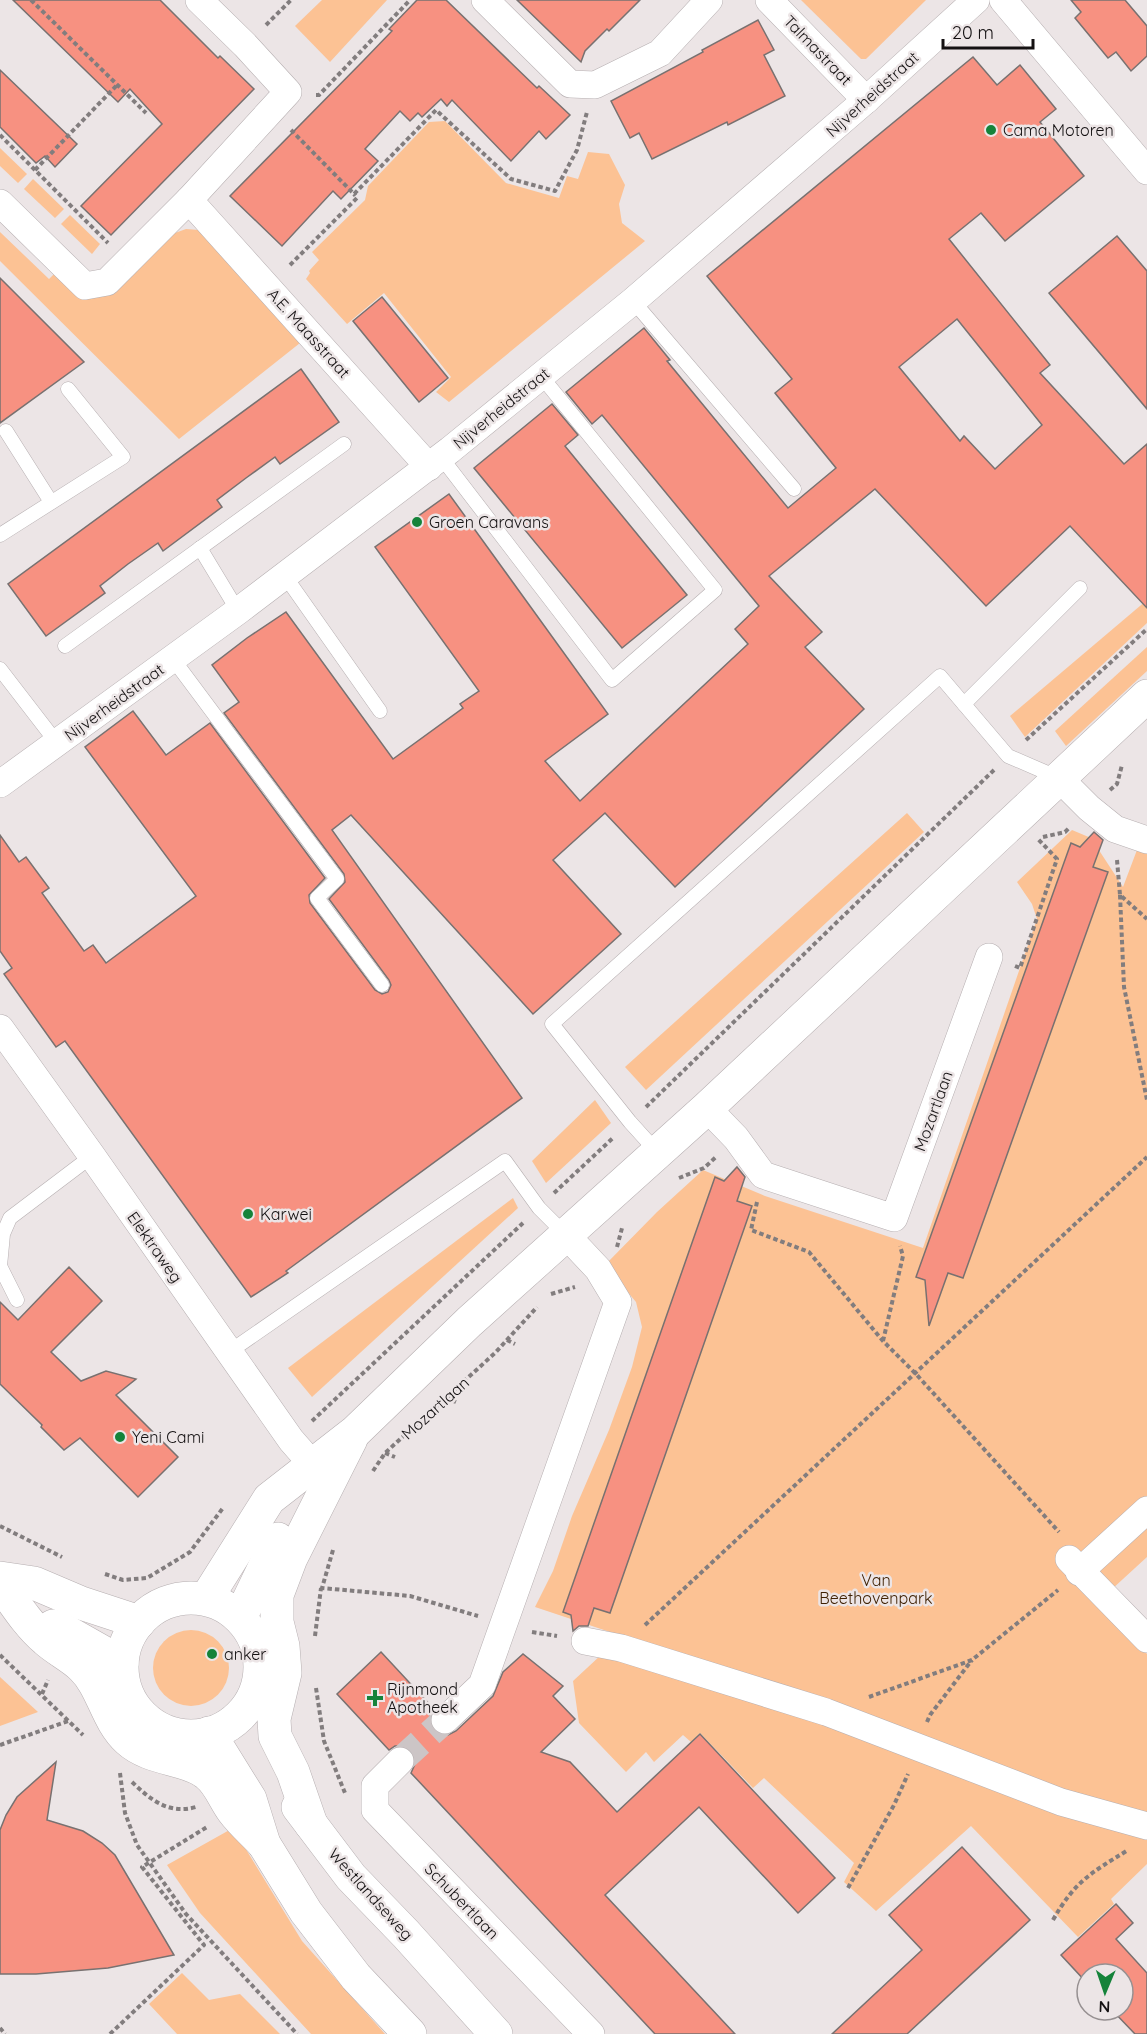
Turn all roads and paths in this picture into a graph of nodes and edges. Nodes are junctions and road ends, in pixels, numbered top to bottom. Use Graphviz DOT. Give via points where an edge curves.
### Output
graph roads {
  1 [pos="31,0"];
  2 [pos="199,0"];
  3 [pos="291,0"];
  4 [pos="410,0"];
  5 [pos="484,0"];
  6 [pos="709,0"];
  7 [pos="769,0"];
  8 [pos="976,0"];
  9 [pos="1003,0"];
  10 [pos="245,45"];
  11 [pos="117,85"];
  12 [pos="594,85"];
  13 [pos="866,100"];
  14 [pos="280,101"];
  15 [pos="146,113"];
  16 [pos="0,135"];
  17 [pos="35,170"];
  18 [pos="1147,171"];
  19 [pos="354,194"];
  20 [pos="189,200"];
  21 [pos="0,203"];
  22 [pos="290,265"];
  23 [pos="86,286"];
  24 [pos="633,301"];
  25 [pos="541,376"];
  26 [pos="68,389"];
  27 [pos="6,431"];
  28 [pos="344,444"];
  29 [pos="435,462"];
  30 [pos="794,489"];
  31 [pos="51,502"];
  32 [pos="0,535"];
  33 [pos="200,548"];
  34 [pos="285,576"];
  35 [pos="1080,588"];
  36 [pos="238,611"];
  37 [pos="1147,629"];
  38 [pos="65,646"];
  39 [pos="172,659"];
  40 [pos="0,669"];
  41 [pos="1147,696"];
  42 [pos="964,704"];
  43 [pos="380,711"];
  44 [pos="57,743"];
  45 [pos="1008,756"];
  46 [pos="1124,758"];
  47 [pos="1059,778"];
  48 [pos="0,784"];
  49 [pos="1089,808"];
  50 [pos="1115,829"];
  51 [pos="1038,839"];
  52 [pos="1147,840"];
  53 [pos="1120,895"];
  54 [pos="1147,919"];
  55 [pos="988,957"];
  56 [pos="382,985"];
  57 [pos="0,1028"];
  58 [pos="1147,1100"];
  59 [pos="707,1108"];
  60 [pos="630,1122"];
  61 [pos="658,1153"];
  62 [pos="92,1156"];
  63 [pos="1147,1157"];
  64 [pos="763,1174"];
  65 [pos="539,1208"];
  66 [pos="894,1218"];
  67 [pos="567,1236"];
  68 [pos="598,1269"];
  69 [pos="546,1299"];
  70 [pos="17,1300"];
  71 [pos="538,1306"];
  72 [pos="507,1340"];
  73 [pos="883,1341"];
  74 [pos="515,1344"];
  75 [pos="229,1352"];
  76 [pos="916,1374"];
  77 [pos="446,1398"];
  78 [pos="456,1402"];
  79 [pos="355,1432"];
  80 [pos="291,1440"];
  81 [pos="386,1453"];
  82 [pos="395,1457"];
  83 [pos="312,1464"];
  84 [pos="370,1476"];
  85 [pos="1147,1510"];
  86 [pos="0,1526"];
  87 [pos="336,1543"];
  88 [pos="67,1560"];
  89 [pos="1074,1565"];
  90 [pos="0,1578"];
  91 [pos="0,1583"];
  92 [pos="206,1599"];
  93 [pos="26,1618"];
  94 [pos="240,1618"];
  95 [pos="139,1622"];
  96 [pos="504,1624"];
  97 [pos="1147,1639"];
  98 [pos="585,1641"];
  99 [pos="621,1648"];
  100 [pos="0,1655"];
  101 [pos="122,1663"];
  102 [pos="826,1712"];
  103 [pos="242,1713"];
  104 [pos="445,1720"];
  105 [pos="209,1733"];
  106 [pos="0,1745"];
  107 [pos="328,1754"];
  108 [pos="400,1761"];
  109 [pos="119,1770"];
  110 [pos="293,1772"];
  111 [pos="232,1810"];
  112 [pos="311,1824"];
  113 [pos="1140,1836"];
  114 [pos="264,1844"];
  115 [pos="150,1863"];
  116 [pos="1053,1920"];
  117 [pos="0,2028"];
  118 [pos="5,2034"];
  119 [pos="110,2034"];
  120 [pos="297,2034"];
  121 [pos="410,2034"];
  122 [pos="496,2034"];
  123 [pos="591,2034"];
  1 -- 11 [label="path"];
  2 -- 10 [label="street"];
  3 -- 10 [label="path"];
  4 -- 14 [label="path" via="319,95"];
  5 -- 12 [label="street" via="570,84"];
  6 -- 12 [label="street" via="660,53"];
  7 -- 13 [label="street, Talmastraat"];
  8 -- 13 [label="street, Nijverheidstraat"];
  9 -- 18 [label="street"];
  10 -- 14 [label="street"];
  11 -- 15 [label="path"];
  11 -- 17 [label="path"];
  12 -- 19 [label="path" via="577,150 555,191 511,179 436,110"];
  13 -- 24 [label="street, Nijverheidstraat"];
  14 -- 19 [label="path"];
  14 -- 20 [label="street"];
  16 -- 17 [label="path"];
  17 -- 23 [label="path" via="108,243"];
  19 -- 22 [label="path" via="357,198"];
  20 -- 23 [label="street" via="106,282"];
  20 -- 29 [label="street, A.E. Maasstraat"];
  21 -- 23 [label="street"];
  24 -- 25 [label="street, Nijverheidstraat"];
  24 -- 30 [label="lane"];
  25 -- 29 [label="street, Nijverheidstraat"];
  25 -- 29 [label="lane" via="715,590 612,680"];
  26 -- 31 [label="lane" via="123,457"];
  27 -- 31 [label="lane"];
  28 -- 33 [label="lane"];
  29 -- 34 [label="street, Nijverheidstraat"];
  31 -- 32 [label="lane"];
  33 -- 36 [label="lane"];
  33 -- 38 [label="lane"];
  34 -- 36 [label="street, Nijverheidstraat"];
  34 -- 43 [label="lane"];
  35 -- 42 [label="lane"];
  36 -- 39 [label="street, Nijverheidstraat"];
  37 -- 45 [label="path"];
  39 -- 44 [label="street, Nijverheidstraat"];
  39 -- 56 [label="lane" via="337,879 317,898"];
  40 -- 44 [label="lane"];
  41 -- 47 [label="main road"];
  42 -- 45 [label="lane"];
  42 -- 60 [label="lane" via="940,675 552,1024"];
  44 -- 48 [label="street, Nijverheidstraat"];
  45 -- 47 [label="lane"];
  45 -- 60 [label="path"];
  46 -- 49 [label="path" via="1117,784"];
  47 -- 49 [label="street"];
  47 -- 59 [label="main road"];
  49 -- 50 [label="street"];
  50 -- 52 [label="street"];
  50 -- 53 [label="path"];
  51 -- 55 [label="path" via="1057,859 1020,968"];
  53 -- 54 [label="path"];
  53 -- 58 [label="path" via="1124,987"];
  55 -- 66 [label="street, Mozartlaan"];
  57 -- 62 [label="street, Elektraweg"];
  59 -- 61 [label="main road"];
  59 -- 64 [label="street"];
  60 -- 61 [label="lane"];
  60 -- 65 [label="path"];
  61 -- 67 [label="main road"];
  62 -- 70 [label="lane" via="10,1218 3,1234 0,1266"];
  62 -- 75 [label="street, Elektraweg"];
  63 -- 76 [label="path"];
  64 -- 66 [label="street"];
  64 -- 73 [label="path" via="751,1230 809,1252"];
  65 -- 67 [label="lane"];
  65 -- 75 [label="lane" via="505,1161"];
  65 -- 80 [label="path"];
  66 -- 73 [label="path" via="903,1256"];
  67 -- 68 [label="street"];
  67 -- 79 [label="main road" via="469,1322"];
  68 -- 69 [label="path" via="578,1287 553,1293"];
  68 -- 96 [label="street" via="618,1302"];
  71 -- 72 [label="path, Mozartlaan"];
  72 -- 74 [label="path"];
  72 -- 77 [label="path, Mozartlaan"];
  73 -- 76 [label="path"];
  75 -- 80 [label="street, Elektraweg"];
  76 -- 89 [label="path" via="1068,1542"];
  76 -- 99 [label="path"];
  77 -- 78 [label="path"];
  77 -- 81 [label="path, Mozartlaan"];
  79 -- 83 [label="main road"];
  79 -- 110 [label="main road" via="291,1558 277,1595 285,1673 274,1719 275,1736"];
  80 -- 83 [label="street, Elektraweg"];
  81 -- 82 [label="path"];
  81 -- 84 [label="path, Mozartlaan"];
  83 -- 92 [label="main road" via="268,1499"];
  83 -- 94 [label="main road"];
  85 -- 89 [label="street"];
  86 -- 88 [label="path"];
  87 -- 96 [label="path" via="322,1588 410,1596"];
  89 -- 97 [label="street"];
  89 -- 102 [label="path" via="972,1660"];
  90 -- 95 [label="main road" via="34,1583"];
  91 -- 93 [label="main road"];
  92 -- 94 [label="main road" via="225,1606"];
  92 -- 95 [label="main road" via="169,1602"];
  93 -- 101 [label="main road" via="69,1633"];
  93 -- 111 [label="main road" via="45,1640 83,1668 128,1740 150,1754 195,1766 207,1774"];
  94 -- 103 [label="main road" via="252,1634 260,1670 253,1698"];
  95 -- 101 [label="main road" via="127,1641"];
  96 -- 98 [label="path"];
  96 -- 104 [label="street" via="482,1685"];
  98 -- 99 [label="street"];
  99 -- 102 [label="street"];
  100 -- 106 [label="path" via="68,1720"];
  101 -- 105 [label="main road" via="128,1695 148,1720 177,1734"];
  102 -- 113 [label="street"];
  103 -- 105 [label="main road" via="227,1726"];
  103 -- 112 [label="main road, Westlandseweg" via="278,1781"];
  105 -- 114 [label="main road" via="250,1800"];
  107 -- 110 [label="path"];
  108 -- 123 [label="street, Schubertlaan" via="375,1786 375,1810"];
  109 -- 115 [label="path" via="125,1813 137,1845"];
  110 -- 112 [label="main road"];
  111 -- 114 [label="main road"];
  111 -- 115 [label="path"];
  112 -- 122 [label="main road, Westlandseweg" via="351,1877"];
  113 -- 116 [label="path" via="1083,1878"];
  114 -- 121 [label="main road" via="306,1912 356,1977"];
  115 -- 119 [label="path" via="142,1867 204,1945"];
  115 -- 120 [label="path" via="186,1914"];
  117 -- 118 [label="path"];
}
